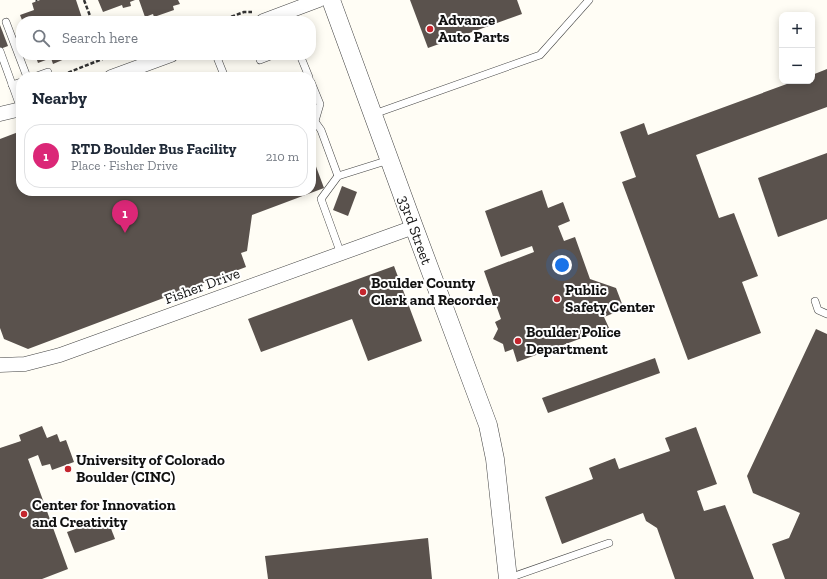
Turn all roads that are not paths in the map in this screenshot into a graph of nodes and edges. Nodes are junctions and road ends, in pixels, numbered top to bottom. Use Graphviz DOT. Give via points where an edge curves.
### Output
graph roads {
  1 [pos="319,0"];
  2 [pos="331,0"];
  3 [pos="589,0"];
  4 [pos="261,15"];
  5 [pos="273,16"];
  6 [pos="287,16"];
  7 [pos="6,22"];
  8 [pos="16,48"];
  9 [pos="0,51"];
  10 [pos="21,60"];
  11 [pos="157,60"];
  12 [pos="218,60"];
  13 [pos="302,60"];
  14 [pos="25,72"];
  15 [pos="124,72"];
  16 [pos="223,72"];
  17 [pos="307,72"];
  18 [pos="16,84"];
  19 [pos="12,85"];
  20 [pos="316,94"];
  21 [pos="16,96"];
  22 [pos="16,110"];
  23 [pos="316,113"];
  24 [pos="0,114"];
  25 [pos="373,114"];
  26 [pos="316,123"];
  27 [pos="389,160"];
  28 [pos="338,176"];
  29 [pos="414,227"];
  30 [pos="341,254"];
  31 [pos="815,301"];
  32 [pos="827,314"];
  33 [pos="0,365"];
  34 [pos="609,543"];
  35 [pos="508,579"];
  1 -- 6 [label="street"];
  2 -- 25 [label="street, 33rd Street"];
  3 -- 25 [label="lane" via="540,55"];
  4 -- 5 [label="street"];
  7 -- 8 [label="lane"];
  9 -- 19 [label="lane"];
  10 -- 14 [label="lane"];
  11 -- 15 [label="street"];
  12 -- 16 [label="lane"];
  13 -- 17 [label="lane"];
  18 -- 19 [label="lane"];
  19 -- 21 [label="lane"];
  20 -- 23 [label="lane" via="320,104"];
  22 -- 24 [label="street"];
  25 -- 27 [label="street, 33rd Street"];
  26 -- 28 [label="lane"];
  27 -- 28 [label="lane"];
  27 -- 29 [label="street, 33rd Street"];
  28 -- 30 [label="lane" via="321,199"];
  29 -- 30 [label="street, Fisher Drive"];
  29 -- 35 [label="street, 33rd Street" via="488,425 495,459"];
  30 -- 33 [label="street, Fisher Drive" via="60,355 25,364"];
  31 -- 32 [label="lane" via="818,310"];
  34 -- 35 [label="lane"];
}
